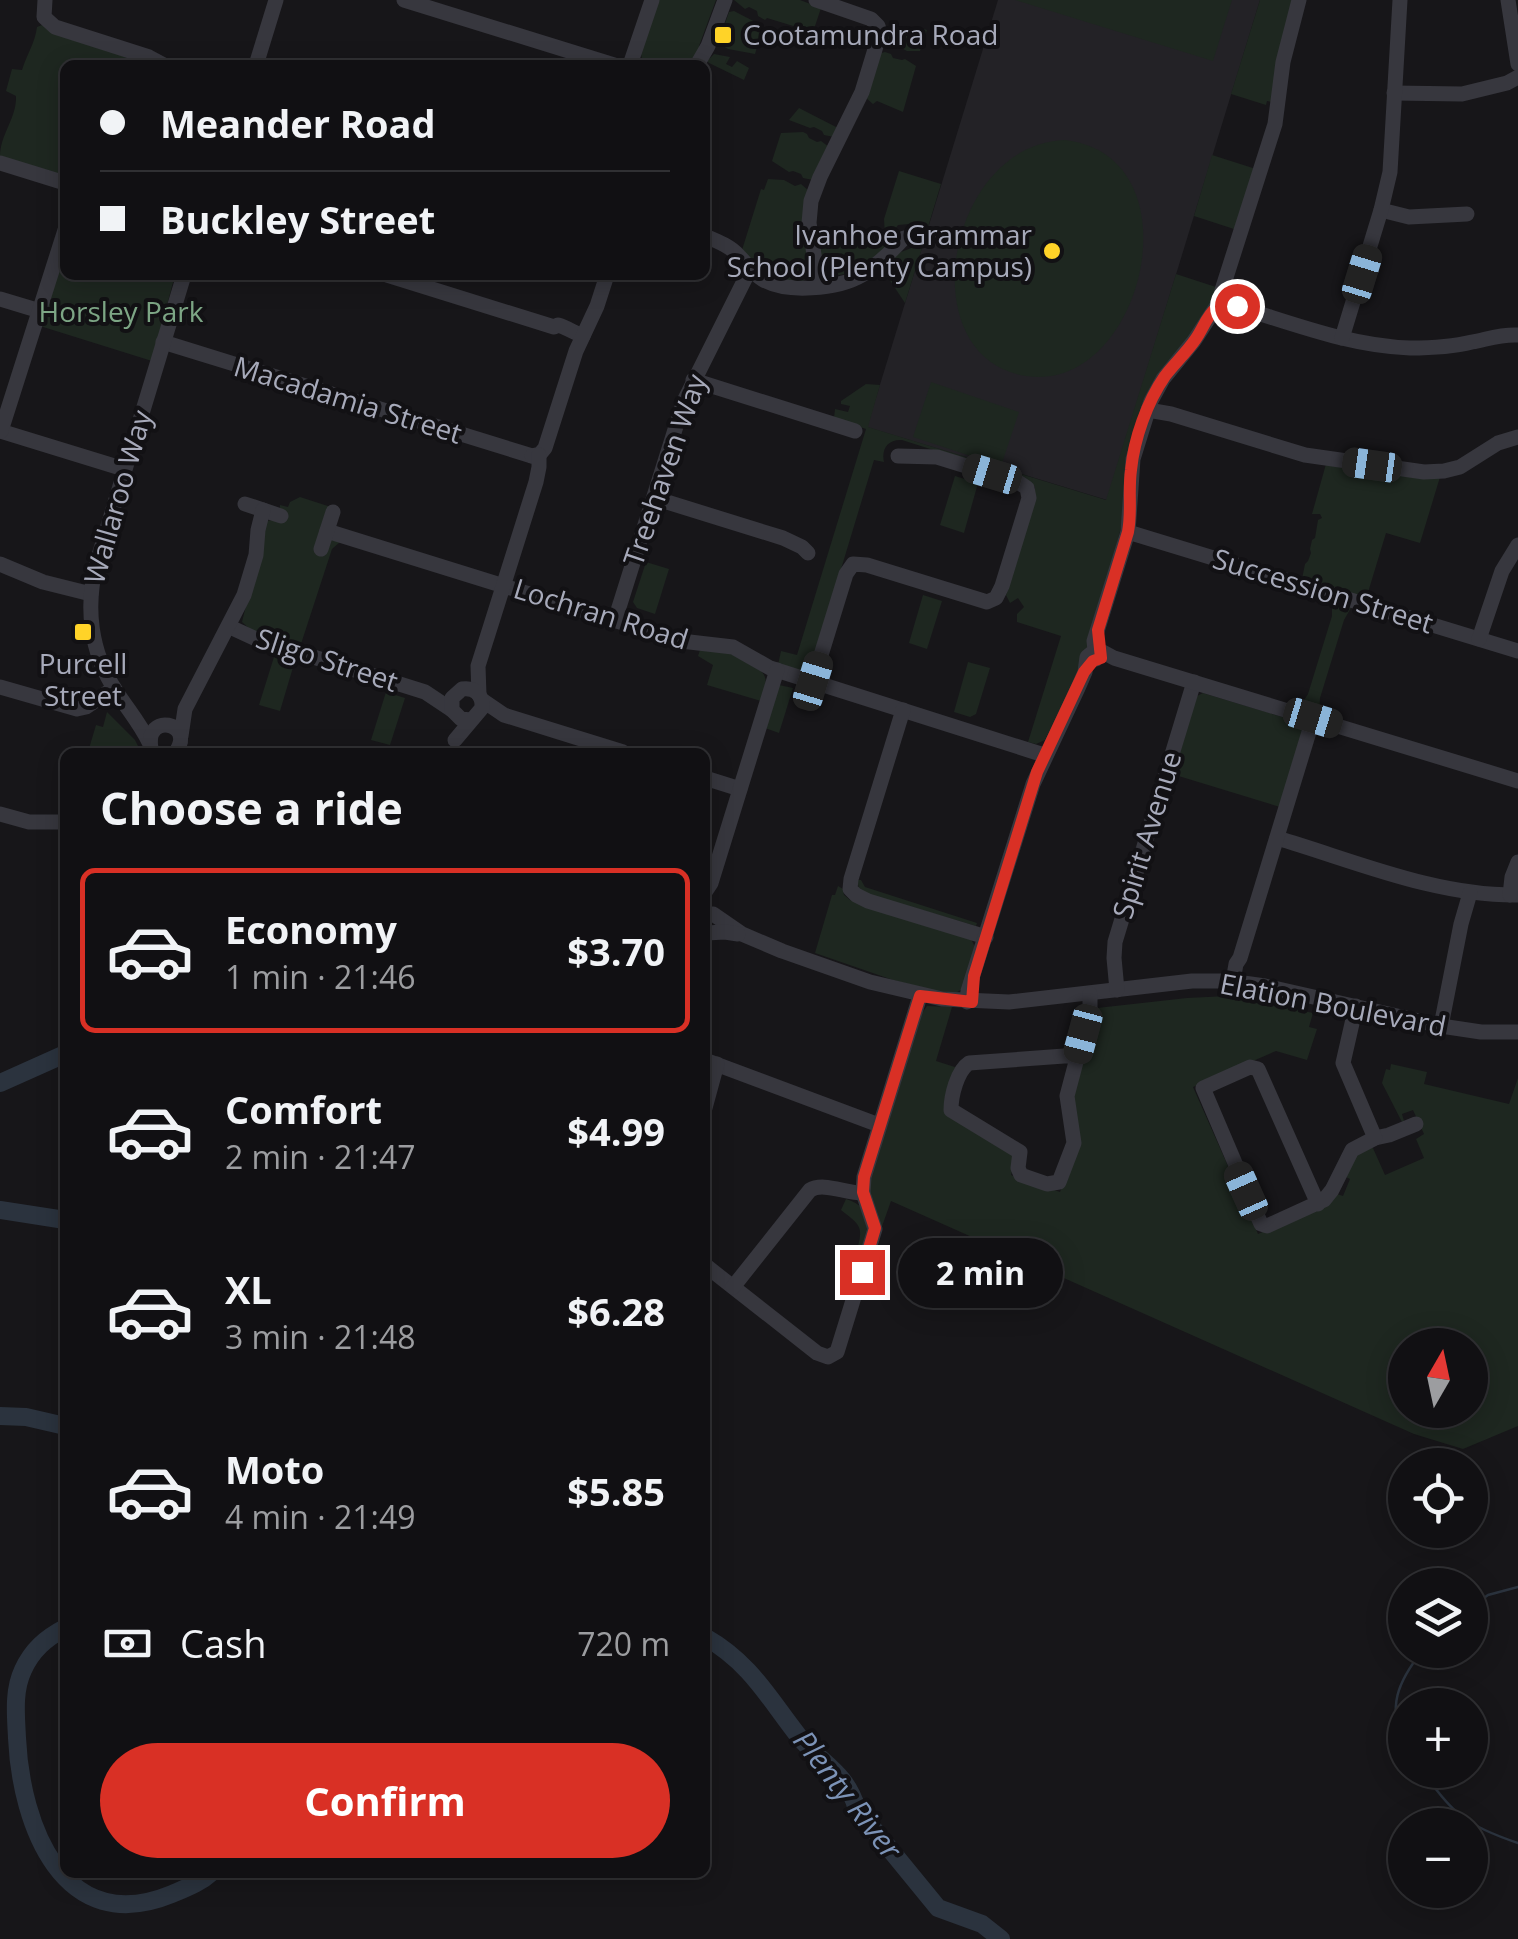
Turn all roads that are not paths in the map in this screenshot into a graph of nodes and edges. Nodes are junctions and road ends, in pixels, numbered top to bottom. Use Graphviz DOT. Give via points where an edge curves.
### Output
graph roads {
  1 [pos="276,0"];
  2 [pos="404,0"];
  3 [pos="652,0"];
  4 [pos="725,0"];
  5 [pos="816,0"];
  6 [pos="1299,0"];
  7 [pos="1400,0"];
  8 [pos="1508,0"];
  9 [pos="45,8"];
  10 [pos="155,60"];
  11 [pos="258,60"];
  12 [pos="598,60"];
  13 [pos="634,60"];
  14 [pos="700,60"];
  15 [pos="1518,64"];
  16 [pos="1514,81"];
  17 [pos="1394,92"];
  18 [pos="0,163"];
  19 [pos="60,181"];
  20 [pos="1381,210"];
  21 [pos="1467,214"];
  22 [pos="710,238"];
  23 [pos="904,238"];
  24 [pos="60,246"];
  25 [pos="750,269"];
  26 [pos="183,280"];
  27 [pos="404,280"];
  28 [pos="605,280"];
  29 [pos="819,286"];
  30 [pos="0,299"];
  31 [pos="1225,304"];
  32 [pos="40,311"];
  33 [pos="578,334"];
  34 [pos="1518,335"];
  35 [pos="1342,338"];
  36 [pos="164,342"];
  37 [pos="693,380"];
  38 [pos="1149,407"];
  39 [pos="1,431"];
  40 [pos="855,431"];
  41 [pos="1518,437"];
  42 [pos="898,456"];
  43 [pos="536,460"];
  44 [pos="124,470"];
  45 [pos="654,498"];
  46 [pos="245,504"];
  47 [pos="263,510"];
  48 [pos="332,512"];
  49 [pos="281,516"];
  50 [pos="326,531"];
  51 [pos="1128,532"];
  52 [pos="1518,545"];
  53 [pos="321,549"];
  54 [pos="808,554"];
  55 [pos="0,564"];
  56 [pos="504,585"];
  57 [pos="91,594"];
  58 [pos="615,620"];
  59 [pos="230,626"];
  60 [pos="1480,639"];
  61 [pos="1518,651"];
  62 [pos="1101,652"];
  63 [pos="478,666"];
  64 [pos="777,670"];
  65 [pos="813,681"];
  66 [pos="1194,682"];
  67 [pos="0,687"];
  68 [pos="114,688"];
  69 [pos="460,690"];
  70 [pos="426,692"];
  71 [pos="481,697"];
  72 [pos="186,708"];
  73 [pos="903,710"];
  74 [pos="134,714"];
  75 [pos="504,715"];
  76 [pos="463,716"];
  77 [pos="1313,718"];
  78 [pos="162,725"];
  79 [pos="179,742"];
  80 [pos="453,746"];
  81 [pos="151,748"];
  82 [pos="152,748"];
  83 [pos="610,748"];
  84 [pos="1044,756"];
  85 [pos="710,780"];
  86 [pos="1518,781"];
  87 [pos="740,789"];
  88 [pos="0,814"];
  89 [pos="60,822"];
  90 [pos="1277,838"];
  91 [pos="1518,865"];
  92 [pos="710,881"];
  93 [pos="1466,892"];
  94 [pos="1515,893"];
  95 [pos="710,911"];
  96 [pos="710,934"];
  97 [pos="742,934"];
  98 [pos="986,937"];
  99 [pos="1236,981"];
  100 [pos="1117,990"];
  101 [pos="1090,994"];
  102 [pos="920,996"];
  103 [pos="970,1002"];
  104 [pos="1356,1006"];
  105 [pos="1442,1026"];
  106 [pos="1518,1032"];
  107 [pos="1078,1054"];
  108 [pos="711,1062"];
  109 [pos="1416,1124"];
  110 [pos="879,1125"];
  111 [pos="1374,1138"];
  112 [pos="863,1192"];
  113 [pos="1318,1204"];
  114 [pos="710,1270"];
  115 [pos="733,1287"];
  1 -- 11 [label="street"];
  2 -- 12 [label="street"];
  3 -- 13 [label="street"];
  4 -- 14 [label="street"];
  5 -- 29 [label="street" via="871,19 880,33 862,92 812,201"];
  6 -- 31 [label="street" via="1275,124"];
  7 -- 17 [label="street"];
  8 -- 15 [label="street"];
  9 -- 10 [label="street" via="55,27"];
  16 -- 17 [label="street" via="1462,94"];
  17 -- 20 [label="street"];
  18 -- 19 [label="street"];
  20 -- 21 [label="street"];
  20 -- 35 [label="street"];
  22 -- 25 [label="street"];
  23 -- 29 [label="street" via="863,274"];
  24 -- 32 [label="street"];
  25 -- 29 [label="street" via="783,287"];
  25 -- 37 [label="street, Treehaven Way"];
  26 -- 36 [label="street, Wallaroo Way"];
  27 -- 33 [label="street"];
  28 -- 33 [label="street"];
  30 -- 32 [label="street"];
  31 -- 35 [label="street"];
  31 -- 38 [label="street" via="1216,307"];
  32 -- 39 [label="street"];
  33 -- 43 [label="street" via="547,444"];
  34 -- 35 [label="street" via="1426,348"];
  36 -- 43 [label="street, Macadamia Street"];
  36 -- 44 [label="street, Wallaroo Way"];
  37 -- 40 [label="street"];
  37 -- 45 [label="street, Treehaven Way"];
  38 -- 41 [label="street" via="1306,455 1424,472 1460,467"];
  38 -- 51 [label="street" via="1131,468"];
  39 -- 44 [label="street"];
  42 -- 65 [label="street" via="937,457 1027,488 1002,586 991,602 853,564"];
  43 -- 56 [label="street" via="536,482"];
  44 -- 57 [label="street, Wallaroo Way"];
  45 -- 54 [label="street" via="783,538"];
  45 -- 58 [label="street, Treehaven Way"];
  46 -- 47 [label="street"];
  47 -- 49 [label="street"];
  47 -- 59 [label="street" via="254,562"];
  48 -- 50 [label="street"];
  50 -- 53 [label="street"];
  50 -- 56 [label="street, Lochran Road"];
  51 -- 60 [label="street, Succession Street"];
  51 -- 62 [label="street"];
  52 -- 60 [label="street" via="1502,571"];
  55 -- 57 [label="street"];
  56 -- 58 [label="street, Lochran Road"];
  56 -- 63 [label="street"];
  57 -- 68 [label="street, Wallaroo Way" via="95,643"];
  58 -- 64 [label="street, Lochran Road" via="688,642 733,647"];
  59 -- 70 [label="street, Sligo Street"];
  59 -- 72 [label="street"];
  60 -- 61 [label="street, Succession Street"];
  62 -- 66 [label="street"];
  62 -- 84 [label="street" via="1086,658"];
  63 -- 69 [label="street"];
  63 -- 71 [label="street"];
  64 -- 65 [label="street, Lochran Road"];
  64 -- 87 [label="street"];
  65 -- 73 [label="street, Lochran Road"];
  66 -- 77 [label="street"];
  66 -- 100 [label="street, Spirit Avenue" via="1115,942"];
  67 -- 68 [label="street" via="77,709"];
  68 -- 74 [label="street, Wallaroo Way"];
  69 -- 70 [label="street, Sligo Street"];
  69 -- 71 [label="street"];
  69 -- 76 [label="street" via="451,702"];
  70 -- 76 [label="street, Sligo Street"];
  71 -- 75 [label="street"];
  71 -- 76 [label="street" via="482,708"];
  72 -- 78 [label="street"];
  72 -- 79 [label="street"];
  73 -- 84 [label="street, Lochran Road"];
  73 -- 98 [label="street" via="850,889"];
  74 -- 78 [label="street"];
  74 -- 81 [label="street, Wallaroo Way"];
  75 -- 76 [label="street"];
  75 -- 83 [label="street"];
  76 -- 80 [label="street"];
  77 -- 86 [label="street"];
  77 -- 90 [label="street"];
  78 -- 79 [label="street" via="174,727"];
  78 -- 82 [label="street" via="150,734"];
  84 -- 98 [label="street"];
  85 -- 87 [label="street"];
  87 -- 92 [label="street"];
  88 -- 89 [label="street"];
  90 -- 93 [label="street"];
  90 -- 99 [label="street"];
  91 -- 94 [label="street"];
  93 -- 94 [label="street"];
  93 -- 105 [label="street"];
  95 -- 97 [label="street"];
  96 -- 97 [label="street"];
  97 -- 102 [label="street"];
  98 -- 103 [label="street"];
  99 -- 100 [label="street, Elation Boulevard"];
  99 -- 104 [label="street, Elation Boulevard"];
  100 -- 101 [label="street, Elation Boulevard"];
  101 -- 103 [label="street, Elation Boulevard"];
  101 -- 107 [label="street"];
  102 -- 103 [label="street"];
  102 -- 110 [label="street"];
  104 -- 105 [label="street, Elation Boulevard"];
  104 -- 111 [label="street" via="1344,1063"];
  105 -- 106 [label="street, Elation Boulevard"];
  107 -- 107 [label="street" via="1067,1096 1074,1144 1056,1184 1020,1175 1020,1152 951,1110 960,1072 969,1063"];
  108 -- 110 [label="street"];
  109 -- 111 [label="street"];
  110 -- 112 [label="street"];
  111 -- 113 [label="street" via="1352,1150 1329,1196"];
  112 -- 115 [label="street" via="810,1190"];
  112 -- 115 [label="street" via="875,1228 833,1356 816,1353"];
  113 -- 113 [label="street" via="1261,1224 1203,1088 1250,1066 1258,1069"];
  114 -- 115 [label="street"];
}
